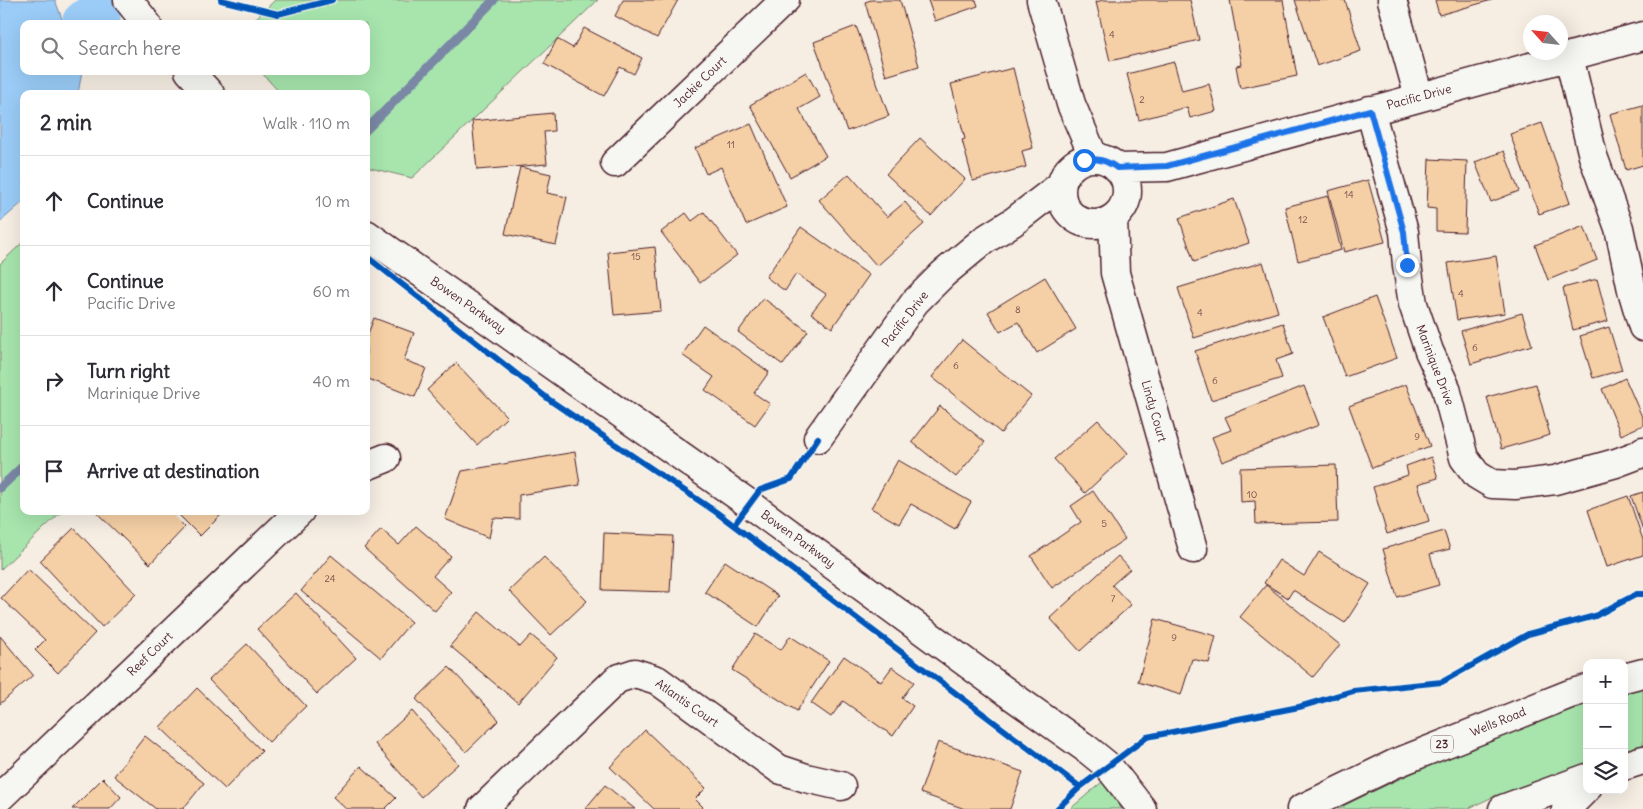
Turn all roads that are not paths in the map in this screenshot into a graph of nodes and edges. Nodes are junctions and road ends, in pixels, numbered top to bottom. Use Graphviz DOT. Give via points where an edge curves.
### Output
graph roads {
  1 [pos="128,0"];
  2 [pos="785,0"];
  3 [pos="1040,0"];
  4 [pos="1392,0"];
  5 [pos="144,20"];
  6 [pos="1643,36"];
  7 [pos="1569,57"];
  8 [pos="193,75"];
  9 [pos="206,90"];
  10 [pos="1418,97"];
  11 [pos="1370,110"];
  12 [pos="615,163"];
  13 [pos="1095,174"];
  14 [pos="1077,218"];
  15 [pos="1113,218"];
  16 [pos="1013,222"];
  17 [pos="370,237"];
  18 [pos="1116,273"];
  19 [pos="1643,327"];
  20 [pos="818,438"];
  21 [pos="1643,451"];
  22 [pos="296,515"];
  23 [pos="1193,550"];
  24 [pos="1643,673"];
  25 [pos="1628,677"];
  26 [pos="1583,690"];
  27 [pos="1643,760"];
  28 [pos="1628,765"];
  29 [pos="1583,779"];
  30 [pos="841,786"];
  31 [pos="1583,792"];
  32 [pos="0,797"];
  33 [pos="482,809"];
  34 [pos="1142,809"];
  35 [pos="1301,809"];
  36 [pos="1503,809"];
  37 [pos="1566,809"];
  1 -- 5 [label="street"];
  2 -- 12 [label="street, Jackie Court"];
  3 -- 13 [label="street"];
  4 -- 10 [label="street"];
  6 -- 7 [label="street, Pacific Drive"];
  7 -- 10 [label="street, Pacific Drive"];
  7 -- 19 [label="street" via="1593,156 1619,228"];
  8 -- 9 [label="street"];
  10 -- 11 [label="street, Pacific Drive"];
  11 -- 13 [label="street, Pacific Drive" via="1167,166"];
  11 -- 21 [label="street, Marinique Drive" via="1404,232 1413,304 1446,388 1464,458 1477,475 1492,484 1515,486 1555,480 1616,463"];
  13 -- 14 [label="street, Lindy Court" via="1061,195 1063,204"];
  13 -- 15 [label="street" via="1125,202"];
  13 -- 16 [label="street, Pacific Drive"];
  14 -- 15 [label="street, Pacific Drive" via="1105,222"];
  14 -- 16 [label="street, Pacific Drive"];
  14 -- 18 [label="street, Lindy Court"];
  15 -- 18 [label="street, Lindy Court"];
  16 -- 20 [label="street, Pacific Drive" via="984,240 915,302"];
  17 -- 34 [label="street, Bowen Parkway" via="748,503 1087,749 1108,766"];
  18 -- 23 [label="street, Lindy Court"];
  22 -- 32 [label="street, Reef Court"];
  24 -- 25 [label="street"];
  26 -- 35 [label="street, Wells Road / 23" via="1394,764"];
  27 -- 28 [label="street"];
  29 -- 36 [label="street"];
  30 -- 33 [label="street, Atlantis Court" via="780,769 657,680 635,673 617,679"];
  31 -- 37 [label="street"];
}
